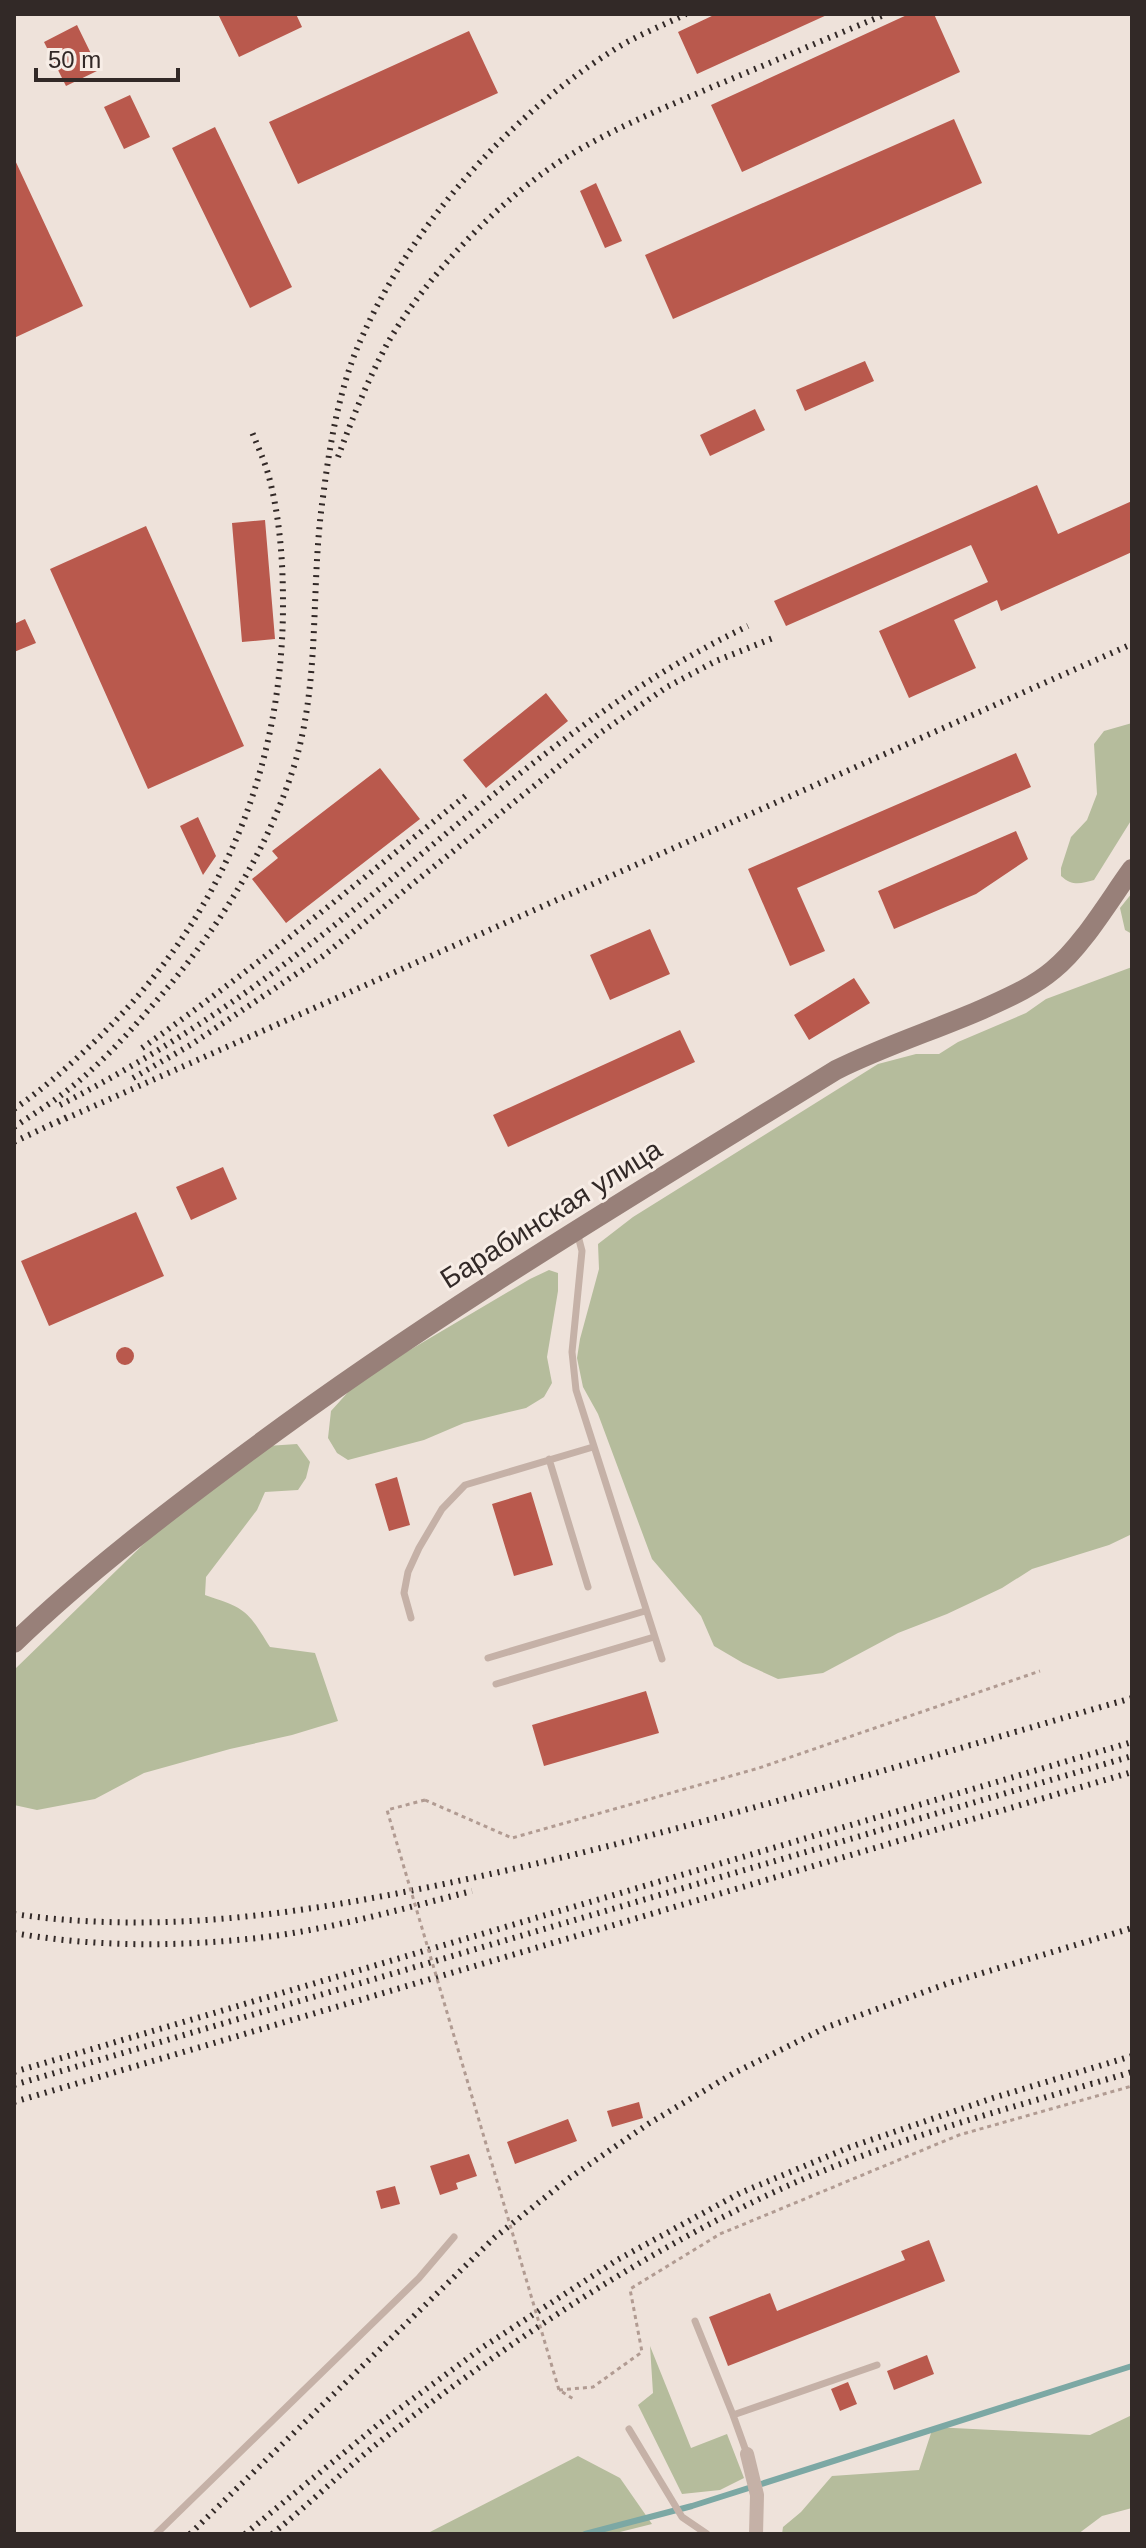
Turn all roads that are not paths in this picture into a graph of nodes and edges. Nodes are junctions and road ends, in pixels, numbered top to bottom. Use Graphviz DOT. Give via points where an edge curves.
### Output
graph roads {
  1 [pos="1132,869"];
  2 [pos="577,1230"];
  3 [pos="593,1447"];
  4 [pos="549,1459"];
  5 [pos="588,1587"];
  6 [pos="645,1611"];
  7 [pos="411,1618"];
  8 [pos="654,1637"];
  9 [pos="14,1643"];
  10 [pos="488,1658"];
  11 [pos="662,1659"];
  12 [pos="496,1684"];
  13 [pos="454,2237"];
  14 [pos="695,2321"];
  15 [pos="877,2365"];
  16 [pos="733,2415"];
  17 [pos="629,2429"];
  18 [pos="747,2454"];
  19 [pos="156,2534"];
  20 [pos="707,2534"];
  21 [pos="756,2534"];
  1 -- 2 [label="main road, Барабинская улица" via="1054,970 1015,995 836,1070"];
  2 -- 3 [label="lane" via="582,1251 572,1352 576,1390"];
  2 -- 9 [label="main road, Барабинская улица" via="324,1395 179,1502"];
  3 -- 4 [label="lane"];
  3 -- 6 [label="lane"];
  4 -- 5 [label="lane"];
  4 -- 7 [label="lane" via="465,1485 442,1509 408,1572 404,1593"];
  6 -- 8 [label="lane"];
  6 -- 10 [label="lane"];
  8 -- 11 [label="lane"];
  8 -- 12 [label="lane"];
  13 -- 19 [label="lane" via="419,2278"];
  14 -- 16 [label="lane"];
  15 -- 16 [label="lane"];
  16 -- 18 [label="lane"];
  17 -- 20 [label="lane" via="682,2517"];
  18 -- 21 [label="street" via="757,2495"];
}
